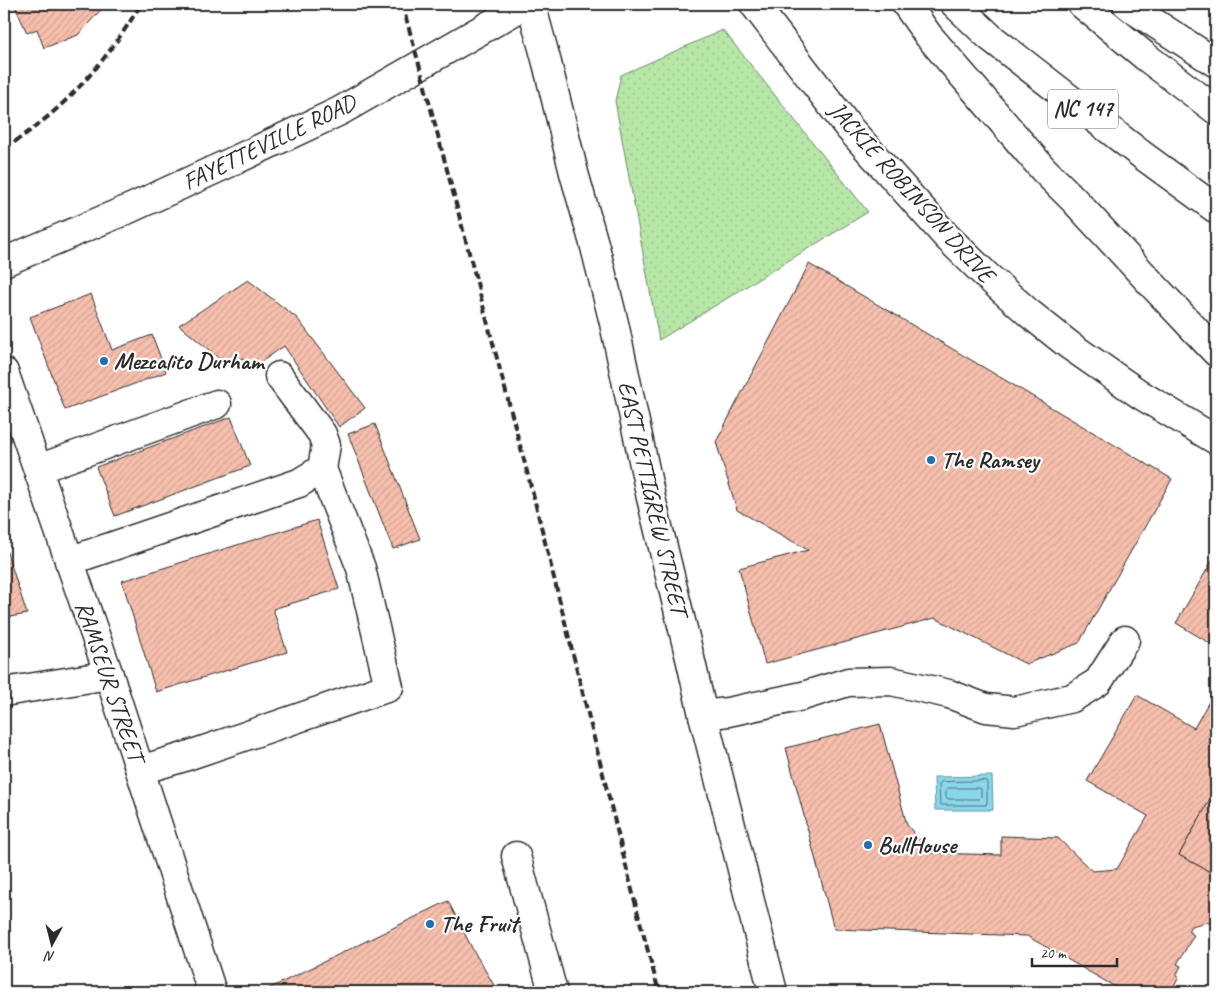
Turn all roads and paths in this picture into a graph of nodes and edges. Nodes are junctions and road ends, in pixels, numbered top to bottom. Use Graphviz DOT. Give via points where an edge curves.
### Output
graph roads {
  1 [pos="526,4"];
  2 [pos="531,4"];
  3 [pos="754,4"];
  4 [pos="906,4"];
  5 [pos="954,4"];
  6 [pos="1082,4"];
  7 [pos="1127,4"];
  8 [pos="1216,62"];
  9 [pos="1216,110"];
  10 [pos="1216,209"];
  11 [pos="4,262"];
  12 [pos="1216,352"];
  13 [pos="4,372"];
  14 [pos="279,376"];
  15 [pos="217,404"];
  16 [pos="1216,440"];
  17 [pos="38,469"];
  18 [pos="322,469"];
  19 [pos="69,561"];
  20 [pos="1125,640"];
  21 [pos="108,675"];
  22 [pos="4,692"];
  23 [pos="703,715"];
  24 [pos="140,770"];
  25 [pos="516,856"];
  26 [pos="212,992"];
  27 [pos="553,992"];
  28 [pos="773,992"];
  1 -- 11 [label="main road, FAYETTEVILLE ROAD" via="340,110 130,208"];
  2 -- 23 [label="main road, EAST PETTIGREW STREET" via="614,323 651,498"];
  3 -- 16 [label="main road, JACKIE ROBINSON DRIVE" via="848,128 946,237 987,276 1069,345 1141,395"];
  4 -- 12 [label="main road" via="928,35 1043,169"];
  5 -- 10 [label="main road, NC 147" via="990,37"];
  6 -- 9 [label="main road"];
  7 -- 8 [label="main road"];
  13 -- 17 [label="main road, RAMSEUR STREET"];
  14 -- 18 [label="main road" via="322,434 326,446"];
  15 -- 17 [label="main road"];
  17 -- 19 [label="main road, RAMSEUR STREET"];
  18 -- 19 [label="main road" via="299,483"];
  18 -- 24 [label="main road" via="361,568 389,687"];
  19 -- 21 [label="main road, RAMSEUR STREET"];
  20 -- 23 [label="main road" via="1098,682 1072,698 1015,712 986,708 949,694 891,682 848,682 803,696"];
  21 -- 22 [label="main road"];
  21 -- 24 [label="main road, RAMSEUR STREET"];
  23 -- 28 [label="main road, EAST PETTIGREW STREET"];
  24 -- 26 [label="main road, RAMSEUR STREET"];
  25 -- 27 [label="main road"];
}
